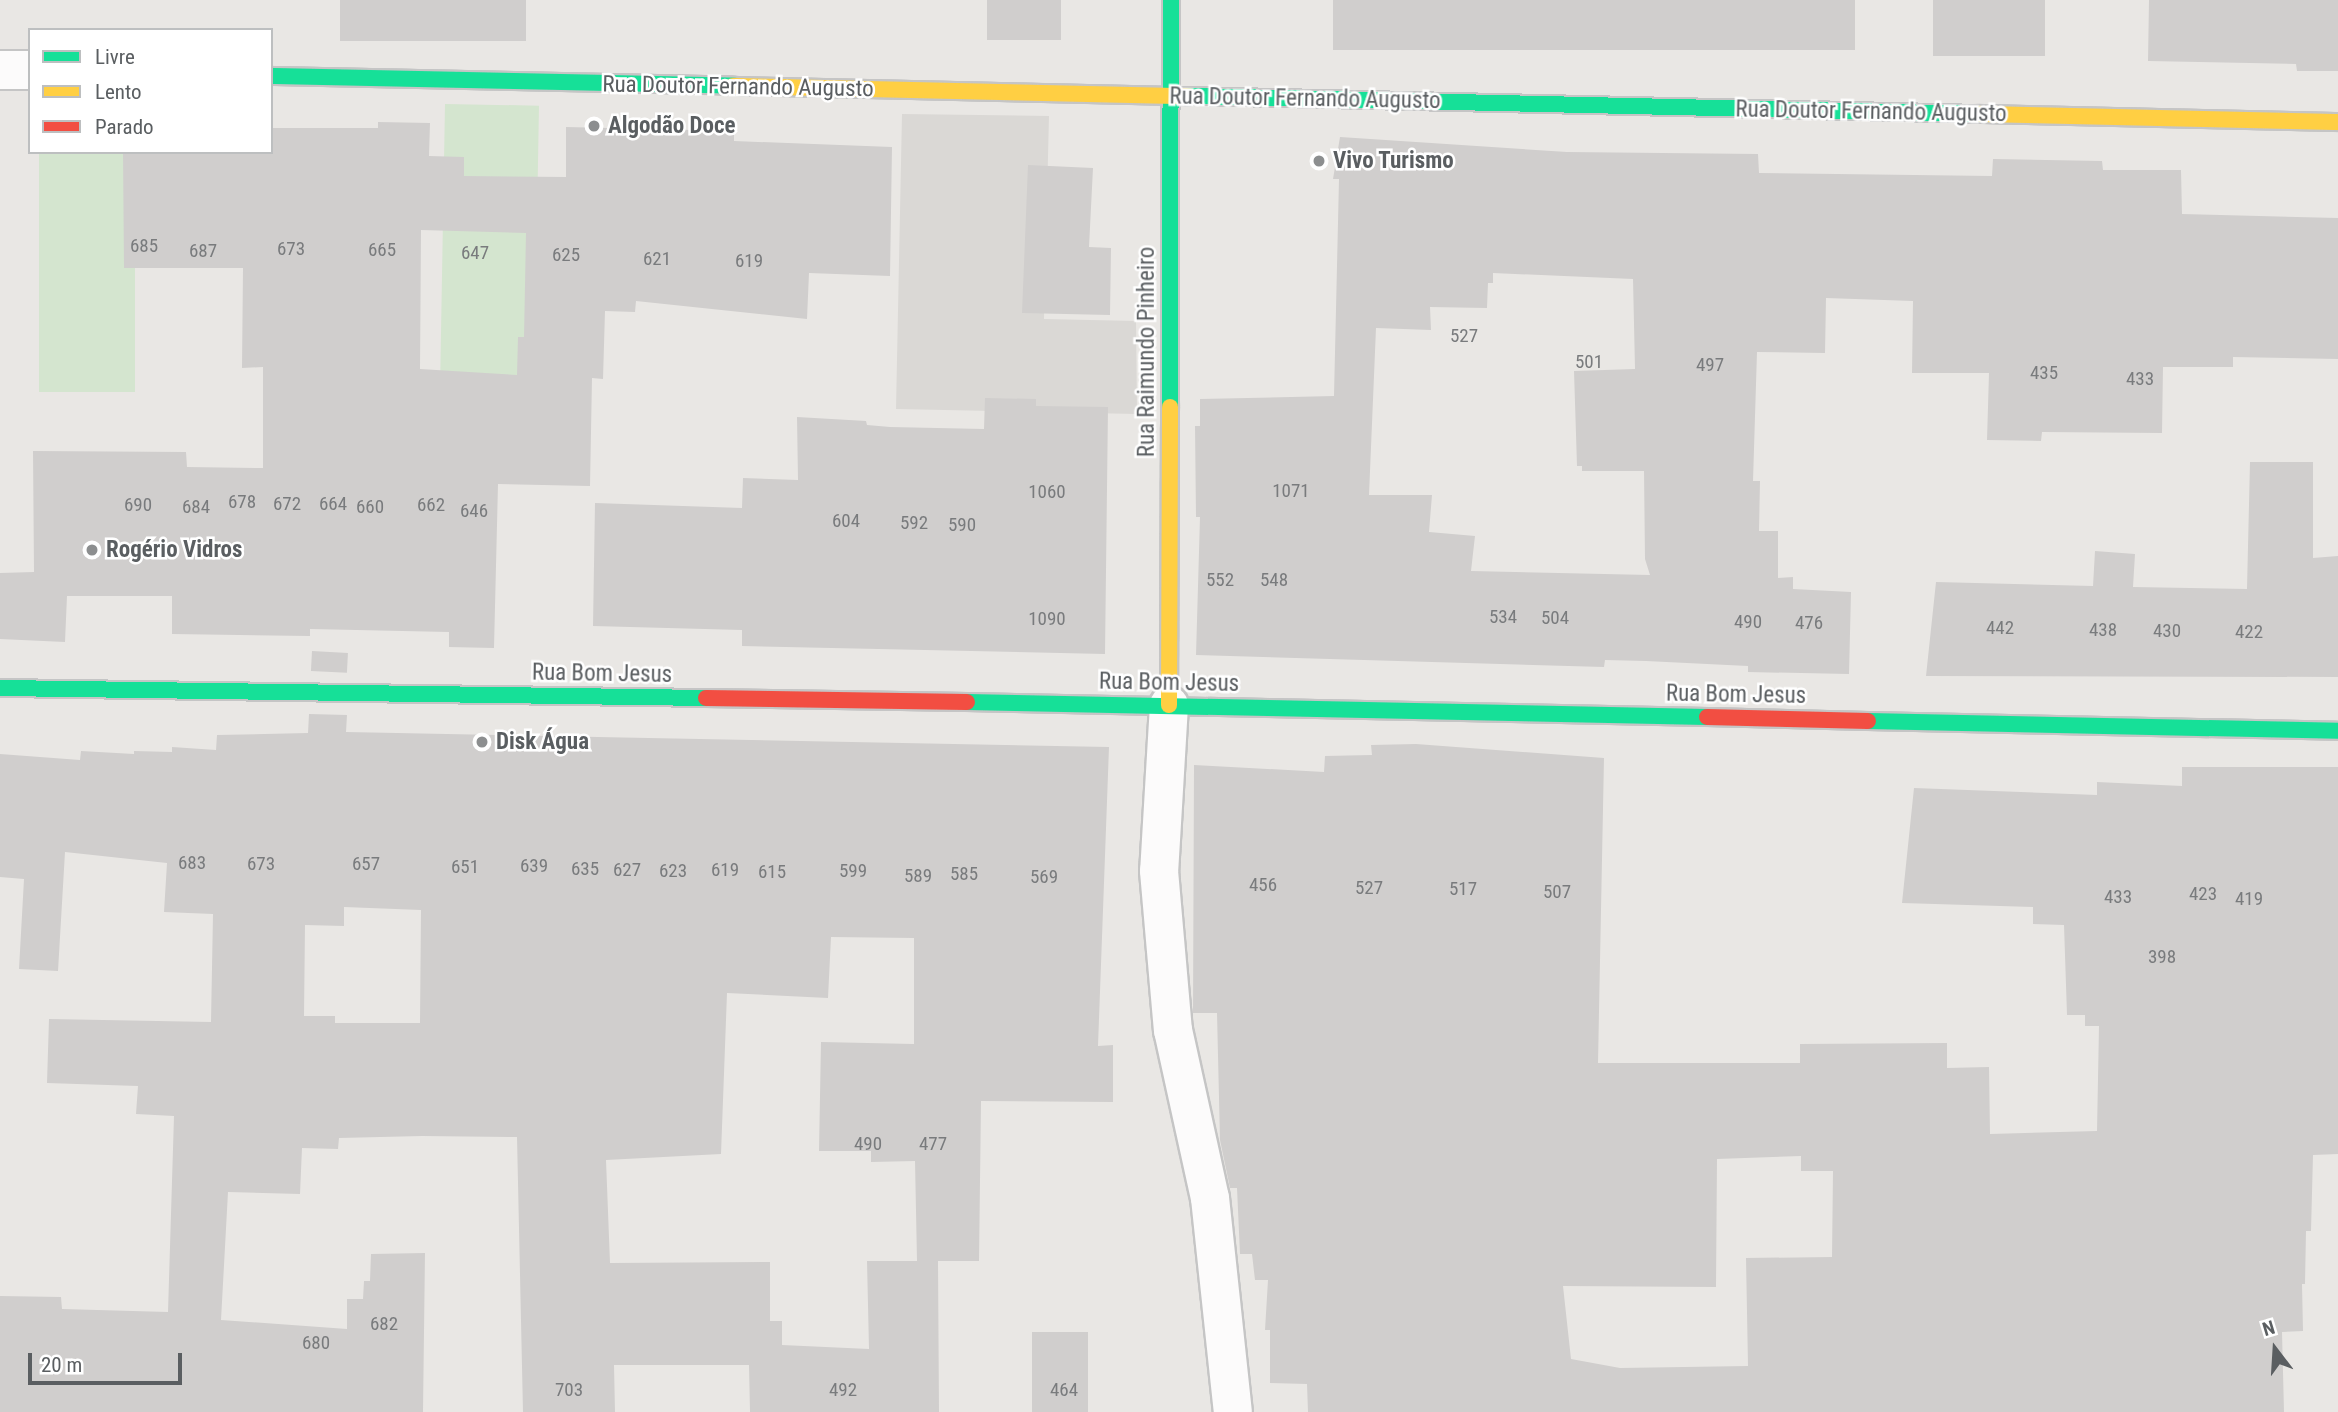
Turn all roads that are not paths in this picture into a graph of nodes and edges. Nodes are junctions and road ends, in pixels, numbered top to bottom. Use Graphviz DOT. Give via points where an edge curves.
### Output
graph roads {
  1 [pos="1171,0"];
  2 [pos="0,70"];
  3 [pos="28,71"];
  4 [pos="273,76"];
  5 [pos="1170,96"];
  6 [pos="2338,122"];
  7 [pos="0,688"];
  8 [pos="1169,705"];
  9 [pos="2338,731"];
  10 [pos="1233,1412"];
  1 -- 5 [label="street, Rua Raimundo Pinheiro"];
  2 -- 3 [label="street"];
  4 -- 5 [label="street, Rua Doutor Fernando Augusto"];
  5 -- 6 [label="street, Rua Doutor Fernando Augusto"];
  5 -- 8 [label="street, Rua Raimundo Pinheiro"];
  7 -- 8 [label="street, Rua Bom Jesus"];
  8 -- 9 [label="street, Rua Bom Jesus"];
  8 -- 10 [label="street" via="1159,871 1173,1030 1209,1198"];
}
